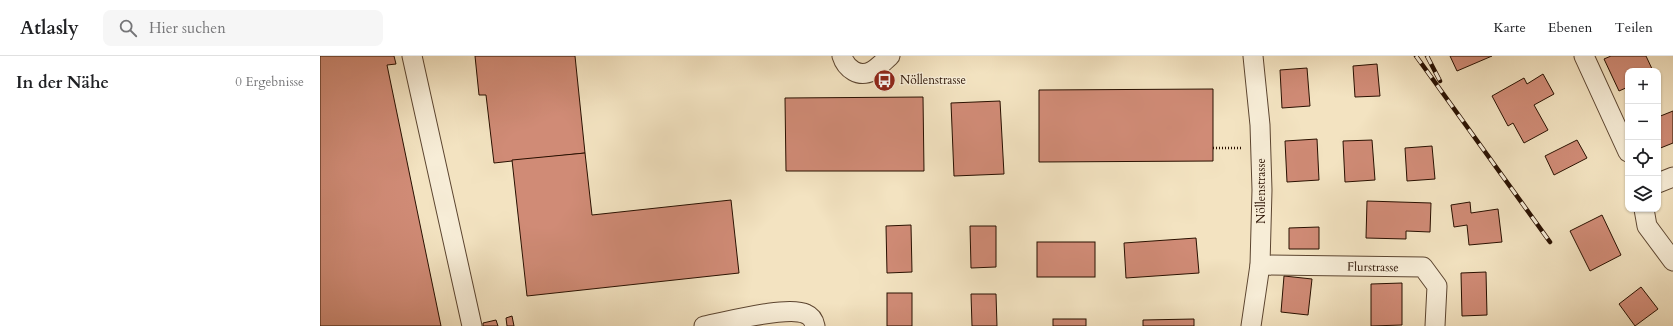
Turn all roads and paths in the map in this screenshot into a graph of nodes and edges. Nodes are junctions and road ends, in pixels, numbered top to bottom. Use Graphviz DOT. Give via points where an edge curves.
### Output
graph roads {
  1 [pos="412,56"];
  2 [pos="842,56"];
  3 [pos="890,56"];
  4 [pos="1253,56"];
  5 [pos="1584,56"];
  6 [pos="1625,145"];
  7 [pos="1213,148"];
  8 [pos="1243,148"];
  9 [pos="1673,178"];
  10 [pos="1661,182"];
  11 [pos="1645,212"];
  12 [pos="1673,261"];
  13 [pos="1260,265"];
  14 [pos="472,326"];
  15 [pos="704,326"];
  16 [pos="815,326"];
  17 [pos="1251,326"];
  18 [pos="1435,326"];
  1 -- 14 [label="street"];
  2 -- 3 [label="street" via="847,67 862,73 873,70"];
  4 -- 13 [label="street, Nöllenstrasse" via="1261,148"];
  5 -- 6 [label="street"];
  7 -- 8 [label="path"];
  9 -- 10 [label="street"];
  11 -- 12 [label="street" via="1647,226"];
  13 -- 17 [label="street, Nöllenstrasse"];
  13 -- 18 [label="street, Flurstrasse" via="1423,267 1437,286"];
  15 -- 16 [label="street" via="782,312 798,312 807,314 814,320"];
}
